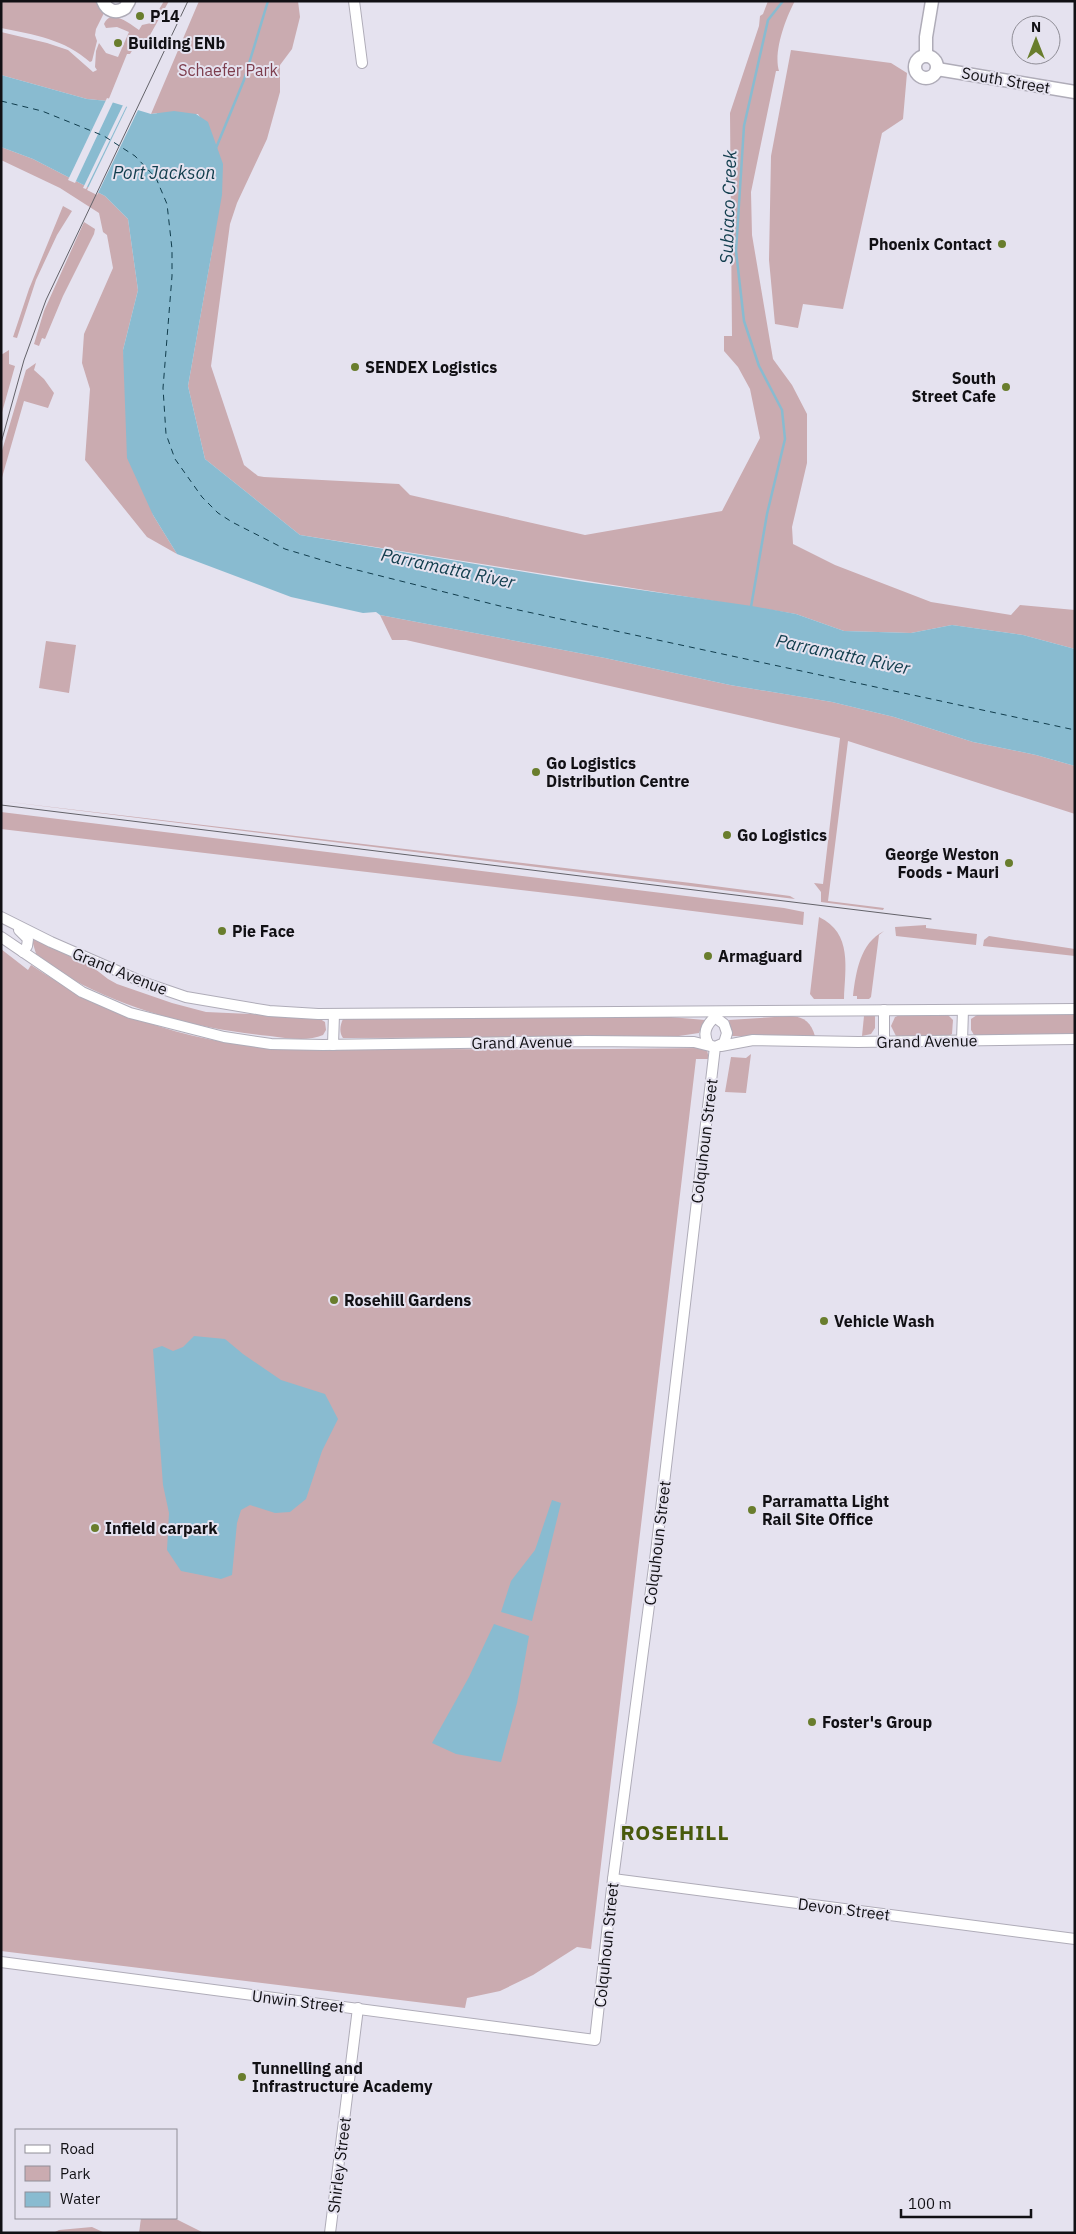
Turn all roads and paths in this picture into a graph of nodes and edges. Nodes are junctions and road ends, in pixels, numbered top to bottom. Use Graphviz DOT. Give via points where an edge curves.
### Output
graph roads {
  1 [pos="103,1"];
  2 [pos="129,1"];
  3 [pos="354,1"];
  4 [pos="932,1"];
  5 [pos="926,55"];
  6 [pos="362,63"];
  7 [pos="937,69"];
  8 [pos="1075,92"];
  9 [pos="1,918"];
  10 [pos="1,937"];
  11 [pos="23,952"];
  12 [pos="1075,1009"];
  13 [pos="884,1010"];
  14 [pos="964,1010"];
  15 [pos="794,1011"];
  16 [pos="654,1012"];
  17 [pos="334,1014"];
  18 [pos="716,1017"];
  19 [pos="1075,1039"];
  20 [pos="962,1041"];
  21 [pos="884,1042"];
  22 [pos="333,1045"];
  23 [pos="715,1046"];
  24 [pos="613,1879"];
  25 [pos="1075,1939"];
  26 [pos="1,1962"];
  27 [pos="358,2008"];
  28 [pos="595,2040"];
  29 [pos="330,2233"];
  1 -- 2 [label="street" via="108,9 115,11 125,8"];
  3 -- 6 [label="street"];
  4 -- 5 [label="street"];
  5 -- 7 [label="street" via="935,60"];
  5 -- 7 [label="street" via="915,63 914,70 918,76 932,77"];
  7 -- 8 [label="street, South Street"];
  9 -- 11 [label="street" via="26,936 28,944"];
  9 -- 17 [label="street, Grand Avenue" via="115,971 186,997 269,1011"];
  10 -- 11 [label="street, Grand Avenue"];
  11 -- 22 [label="street, Grand Avenue" via="82,992 138,1015 224,1037 271,1044"];
  12 -- 14 [label="street, Grand Avenue"];
  13 -- 14 [label="street, Grand Avenue"];
  13 -- 15 [label="street, Grand Avenue"];
  13 -- 21 [label="street"];
  14 -- 20 [label="street"];
  15 -- 16 [label="street, Grand Avenue"];
  15 -- 18 [label="street, Grand Avenue"];
  16 -- 17 [label="street, Grand Avenue"];
  16 -- 18 [label="street, Grand Avenue"];
  17 -- 22 [label="street"];
  18 -- 23 [label="street" via="708,1023 705,1033 706,1041"];
  18 -- 23 [label="street" via="724,1024 726,1039"];
  19 -- 20 [label="street, Grand Avenue"];
  20 -- 21 [label="street, Grand Avenue"];
  21 -- 23 [label="street, Grand Avenue" via="753,1040"];
  22 -- 23 [label="street, Grand Avenue" via="595,1041 694,1042"];
  23 -- 24 [label="street, Colquhoun Street" via="657,1542"];
  24 -- 25 [label="street, Devon Street"];
  24 -- 28 [label="street, Colquhoun Street"];
  26 -- 27 [label="street, Unwin Street"];
  27 -- 28 [label="street, Unwin Street"];
  27 -- 29 [label="street, Shirley Street"];
}
